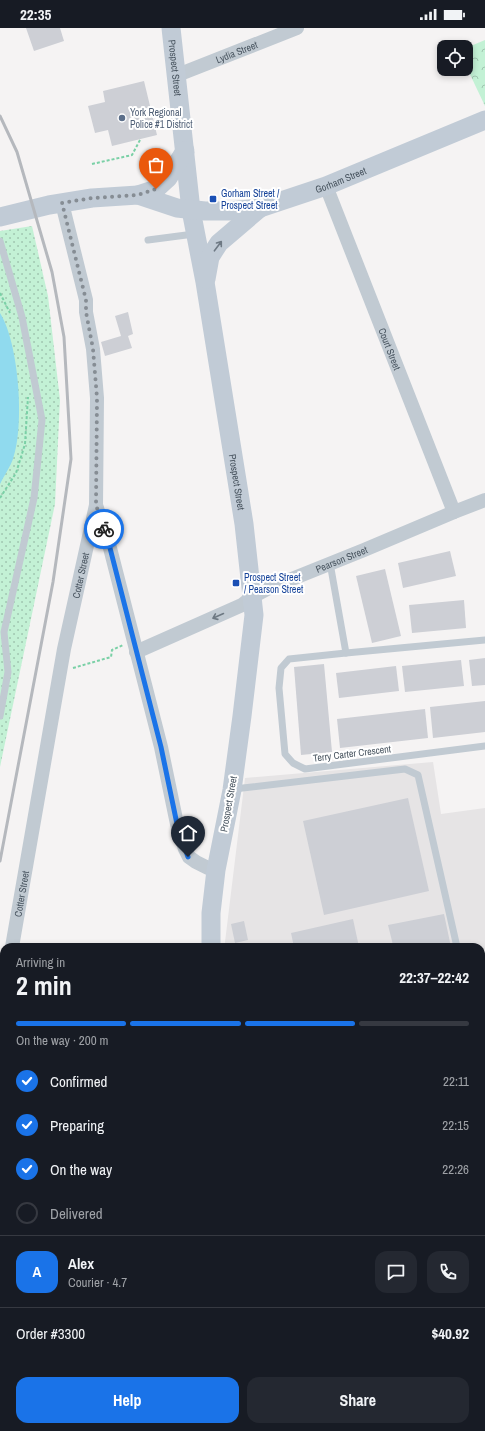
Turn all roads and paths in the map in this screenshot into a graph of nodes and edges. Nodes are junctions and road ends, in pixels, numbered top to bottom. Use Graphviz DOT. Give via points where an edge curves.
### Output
graph roads {
  1 [pos="171,28"];
  2 [pos="297,28"];
  3 [pos="175,76"];
  4 [pos="485,120"];
  5 [pos="140,140"];
  6 [pos="185,151"];
  7 [pos="92,164"];
  8 [pos="326,186"];
  9 [pos="138,195"];
  10 [pos="62,203"];
  11 [pos="260,208"];
  12 [pos="190,210"];
  13 [pos="0,217"];
  14 [pos="195,234"];
  15 [pos="148,240"];
  16 [pos="0,241"];
  17 [pos="205,282"];
  18 [pos="0,293"];
  19 [pos="12,318"];
  20 [pos="28,392"];
  21 [pos="0,498"];
  22 [pos="485,500"];
  23 [pos="96,505"];
  24 [pos="454,512"];
  25 [pos="330,563"];
  26 [pos="252,597"];
  27 [pos="485,640"];
  28 [pos="134,646"];
  29 [pos="346,652"];
  30 [pos="60,671"];
  31 [pos="0,716"];
  32 [pos="485,746"];
  33 [pos="232,790"];
  34 [pos="216,870"];
  35 [pos="210,942"];
  36 [pos="13,943"];
  37 [pos="456,943"];
  1 -- 3 [label="main road, Prospect Street"];
  2 -- 3 [label="street, Lydia Street"];
  3 -- 6 [label="main road, Prospect Street"];
  4 -- 8 [label="main road, Gorham Street"];
  5 -- 7 [label="path" via="132,155"];
  6 -- 9 [label="main road" via="168,178 156,189"];
  6 -- 12 [label="main road, Prospect Street"];
  8 -- 11 [label="main road, Gorham Street"];
  8 -- 24 [label="street, Court Street"];
  9 -- 10 [label="main road"];
  9 -- 12 [label="main road, Gorham Street"];
  10 -- 13 [label="main road"];
  10 -- 23 [label="street, Cotter Street" via="86,300 93,349 97,398"];
  11 -- 12 [label="main road, Gorham Street" via="230,211"];
  17 -- 11 [label="main road, one-way" via="210,256 219,244"];
  12 -- 14 [label="main road, Prospect Street"];
  14 -- 15 [label="lane"];
  14 -- 17 [label="main road, Prospect Street"];
  16 -- 31 [label="lane" via="22,317 42,420 34,498 4,632 8,672"];
  17 -- 26 [label="main road, Prospect Street" via="244,524"];
  18 -- 19 [label="path"];
  20 -- 21 [label="path" via="25,444 16,473"];
  22 -- 24 [label="street, Pearson Street"];
  23 -- 28 [label="street" via="110,548"];
  23 -- 30 [label="street, Cotter Street"];
  24 -- 25 [label="street, Pearson Street"];
  25 -- 26 [label="street, Pearson Street"];
  25 -- 29 [label="lane"];
  26 -- 28 [label="street, Pearson Street, one-way" via="242,605"];
  26 -- 33 [label="main road, Prospect Street" via="254,615"];
  27 -- 29 [label="lane, Terry Carter Crescent"];
  28 -- 30 [label="path" via="112,650 111,657"];
  28 -- 34 [label="street" via="185,849 192,860"];
  29 -- 32 [label="lane, Terry Carter Crescent" via="289,659 281,668 285,754 293,763 305,769"];
  30 -- 36 [label="street, Cotter Street"];
  33 -- 34 [label="main road, Prospect Street"];
  33 -- 37 [label="lane" via="405,769 418,775"];
  34 -- 35 [label="main road, Prospect Street"];
}
